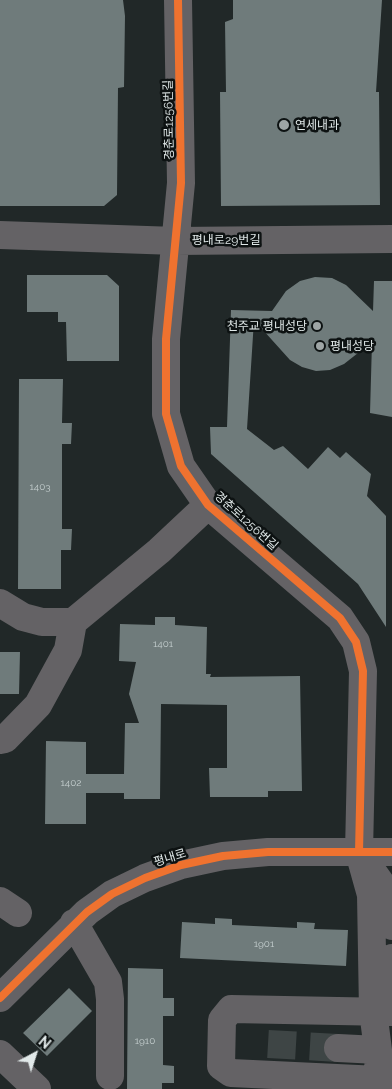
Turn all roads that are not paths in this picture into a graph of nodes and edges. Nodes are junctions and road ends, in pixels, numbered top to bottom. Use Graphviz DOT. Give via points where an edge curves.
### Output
graph roads {
  1 [pos="178,0"];
  2 [pos="0,235"];
  3 [pos="392,239"];
  4 [pos="176,241"];
  5 [pos="208,505"];
  6 [pos="0,602"];
  7 [pos="73,622"];
  8 [pos="0,740"];
  9 [pos="359,852"];
  10 [pos="392,852"];
  11 [pos="74,923"];
  12 [pos="392,926"];
  13 [pos="392,958"];
  14 [pos="0,998"];
  15 [pos="383,1011"];
  16 [pos="338,1048"];
  17 [pos="378,1050"];
  18 [pos="0,1054"];
  19 [pos="110,1076"];
  20 [pos="379,1084"];
  21 [pos="37,1089"];
  1 -- 4 [label="street, 경춘로1256번길" via="181,183"];
  2 -- 4 [label="street, 평내로29번길"];
  3 -- 4 [label="street, 평내로29번길"];
  4 -- 5 [label="street, 경춘로1256번길" via="166,340 166,414 181,466"];
  5 -- 7 [label="street" via="160,551"];
  5 -- 9 [label="street, 경춘로1256번길" via="340,618 356,642 363,671"];
  6 -- 7 [label="street" via="23,618"];
  7 -- 8 [label="street" via="68,650 38,705 5,739"];
  9 -- 10 [label="street, 평내로"];
  9 -- 11 [label="street, 평내로" via="268,852 223,856 181,865 112,894"];
  9 -- 12 [label="street" via="390,896"];
  9 -- 15 [label="street, 경춘로1256번길" via="371,895"];
  11 -- 14 [label="street, 평내로"];
  11 -- 19 [label="street" via="108,982"];
  13 -- 15 [label="street"];
  15 -- 17 [label="street, 경춘로1256번길"];
  15 -- 20 [label="street" via="231,1009 222,1020 221,1066 231,1073"];
  16 -- 17 [label="street"];
  17 -- 20 [label="street, 경춘로1256번길"];
  18 -- 21 [label="street"];
}
